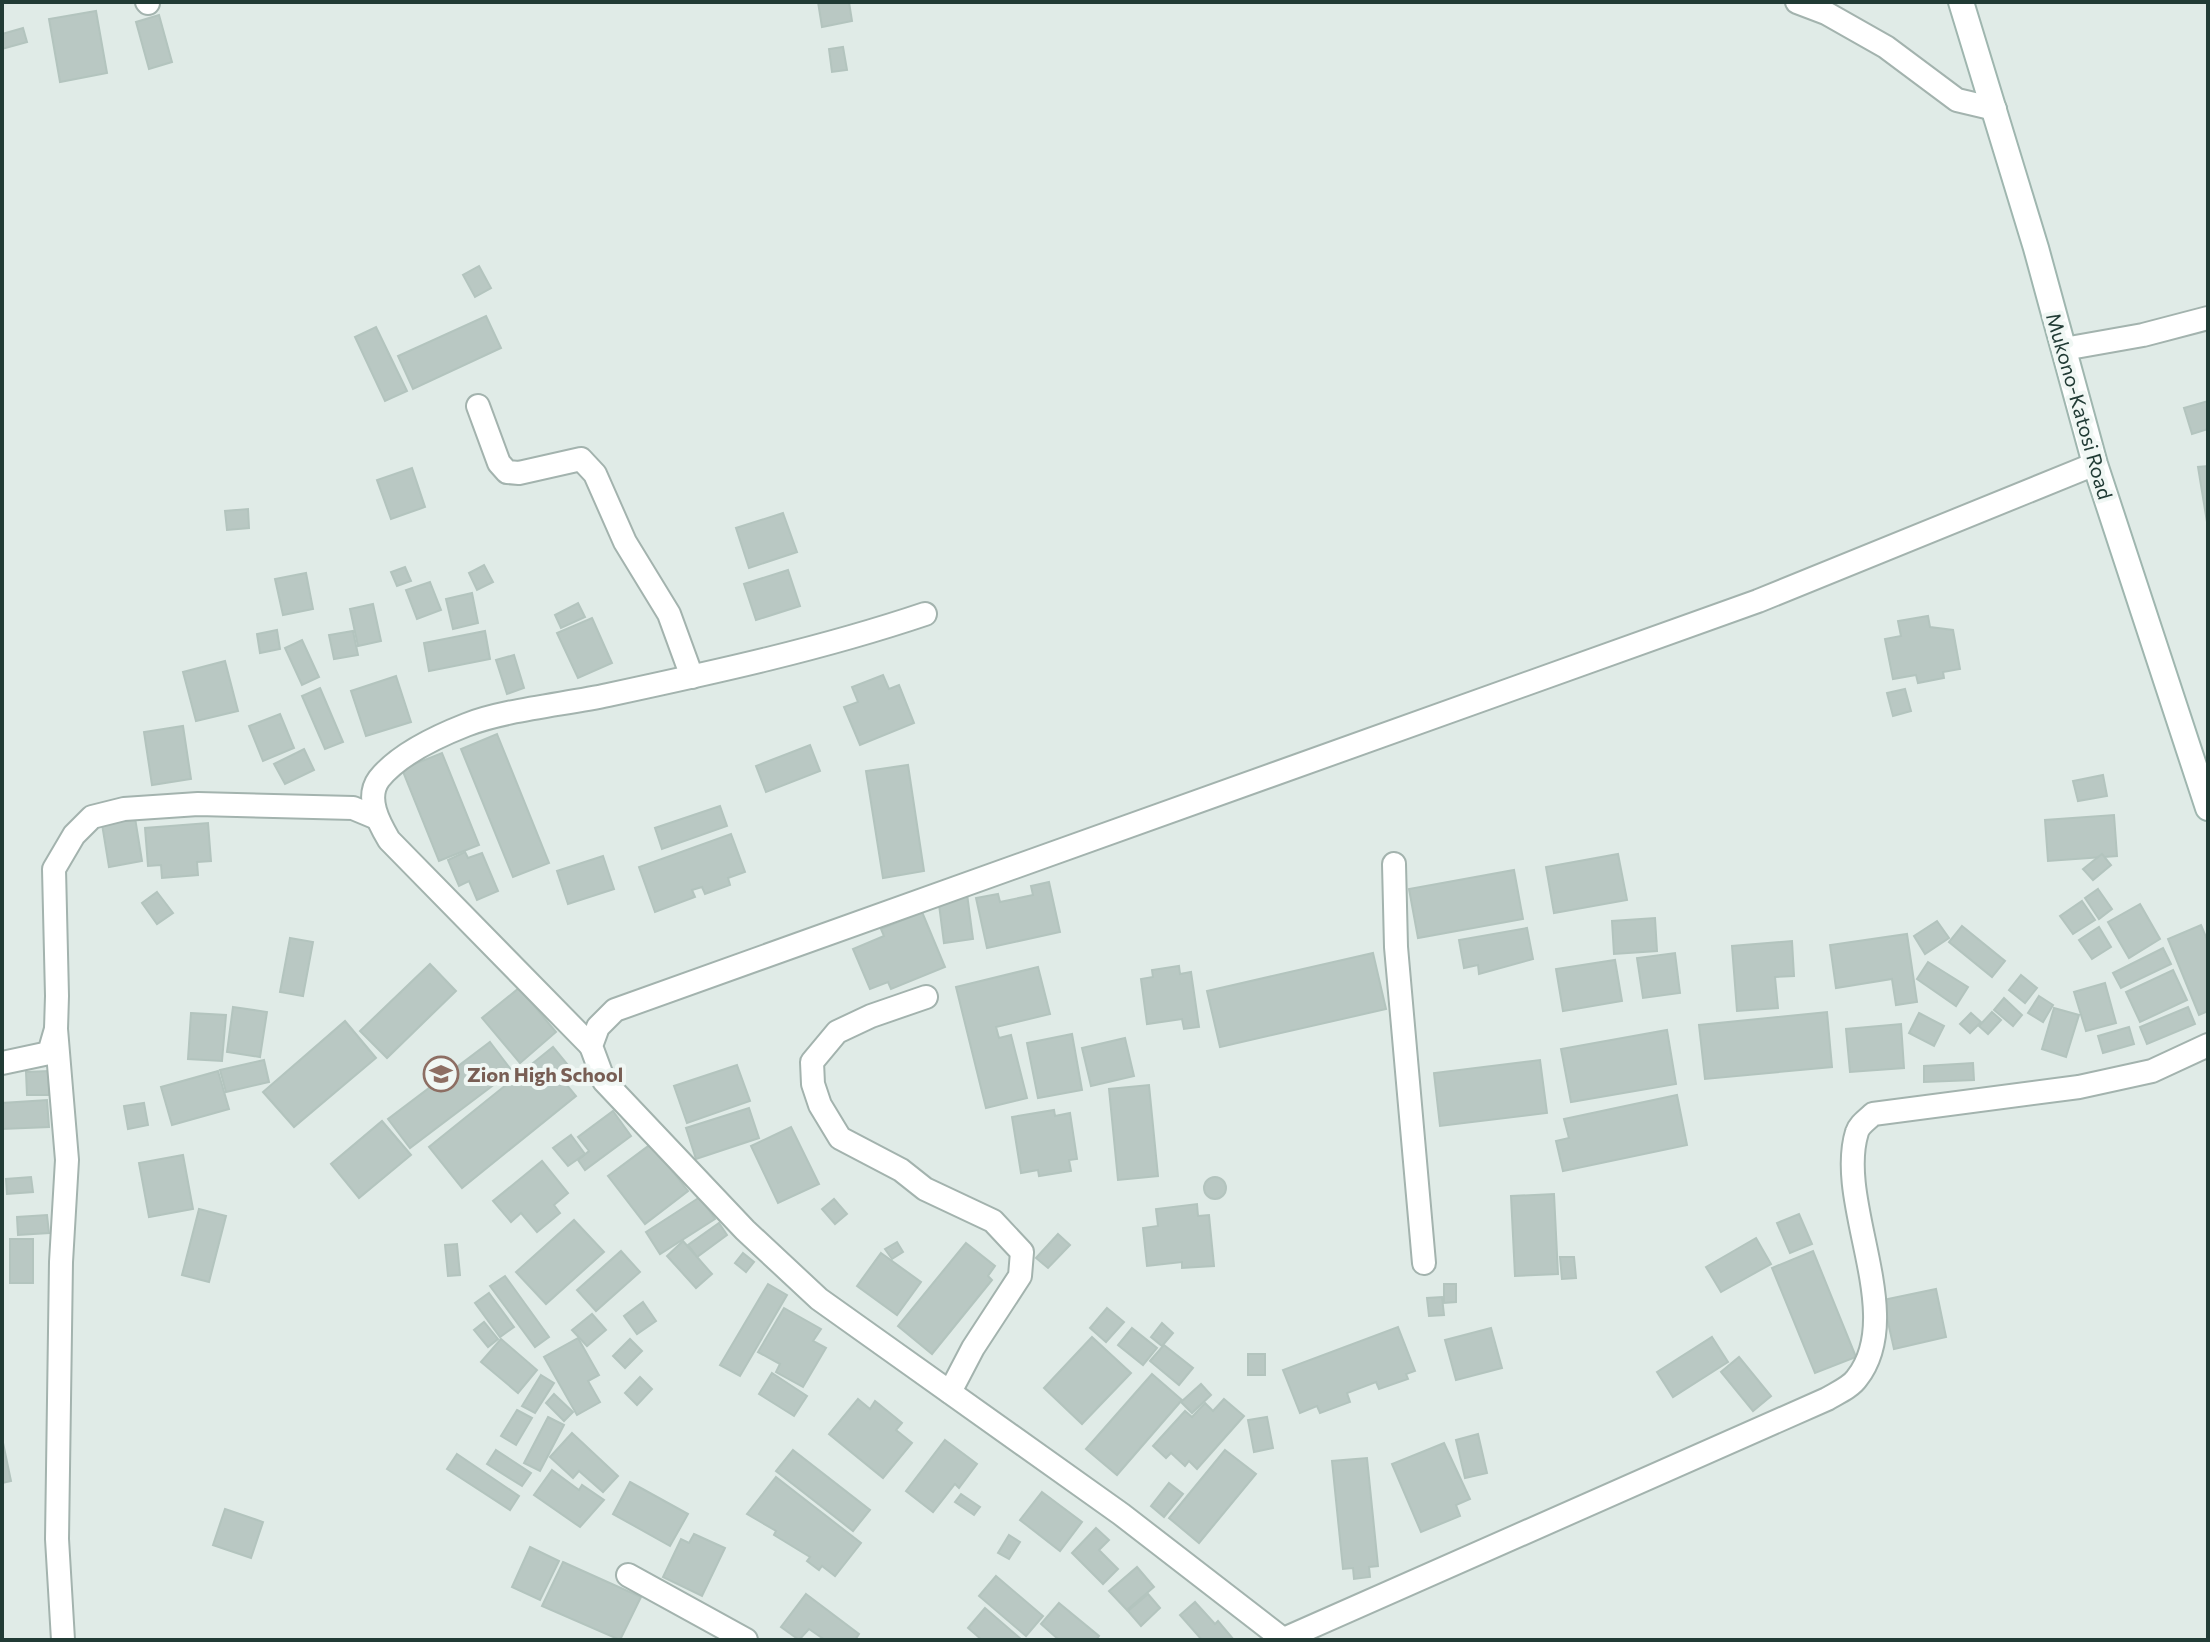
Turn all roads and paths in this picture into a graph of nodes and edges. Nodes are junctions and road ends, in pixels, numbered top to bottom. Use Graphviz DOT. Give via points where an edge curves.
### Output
graph roads {
  1 [pos="1797,2"];
  2 [pos="1961,2"];
  3 [pos="1995,109"];
  4 [pos="2208,318"];
  5 [pos="2064,349"];
  6 [pos="478,406"];
  7 [pos="2095,464"];
  8 [pos="925,614"];
  9 [pos="692,677"];
  10 [pos="2208,808"];
  11 [pos="377,818"];
  12 [pos="1394,864"];
  13 [pos="926,997"];
  14 [pos="56,1029"];
  15 [pos="2208,1045"];
  16 [pos="591,1046"];
  17 [pos="2,1063"];
  18 [pos="1424,1263"];
  19 [pos="950,1392"];
  20 [pos="628,1575"];
  21 [pos="1284,1639"];
  22 [pos="63,1640"];
  23 [pos="746,1640"];
  1 -- 3 [label="street" via="1886,47 1957,100"];
  2 -- 3 [label="main road, Mukono-Katosi Road"];
  3 -- 5 [label="main road, Mukono-Katosi Road"];
  4 -- 5 [label="street"];
  5 -- 7 [label="main road, Mukono-Katosi Road"];
  6 -- 9 [label="street" via="507,472 581,459 595,474 625,542 669,614"];
  7 -- 10 [label="main road, Mukono-Katosi Road"];
  7 -- 16 [label="street" via="1758,601 615,1010 598,1027"];
  8 -- 9 [label="street" via="846,641"];
  9 -- 11 [label="street" via="468,724 419,748 380,778 372,791"];
  11 -- 14 [label="street" via="353,808 198,804 124,809 92,817 54,869"];
  11 -- 16 [label="street" via="389,840"];
  12 -- 18 [label="street" via="1396,947"];
  13 -- 19 [label="street" via="837,1032 812,1062 813,1084 840,1138 925,1189 993,1221 1022,1252 1020,1276"];
  14 -- 17 [label="street" via="49,1053"];
  14 -- 22 [label="street" via="67,1160 57,1523"];
  15 -- 21 [label="street" via="2152,1071 2094,1084 1873,1114 1858,1129 1853,1159 1876,1318 1872,1354 1856,1381 1827,1399"];
  16 -- 19 [label="street" via="604,1081 745,1230 819,1299"];
  19 -- 21 [label="street"];
  20 -- 23 [label="street"];
}
